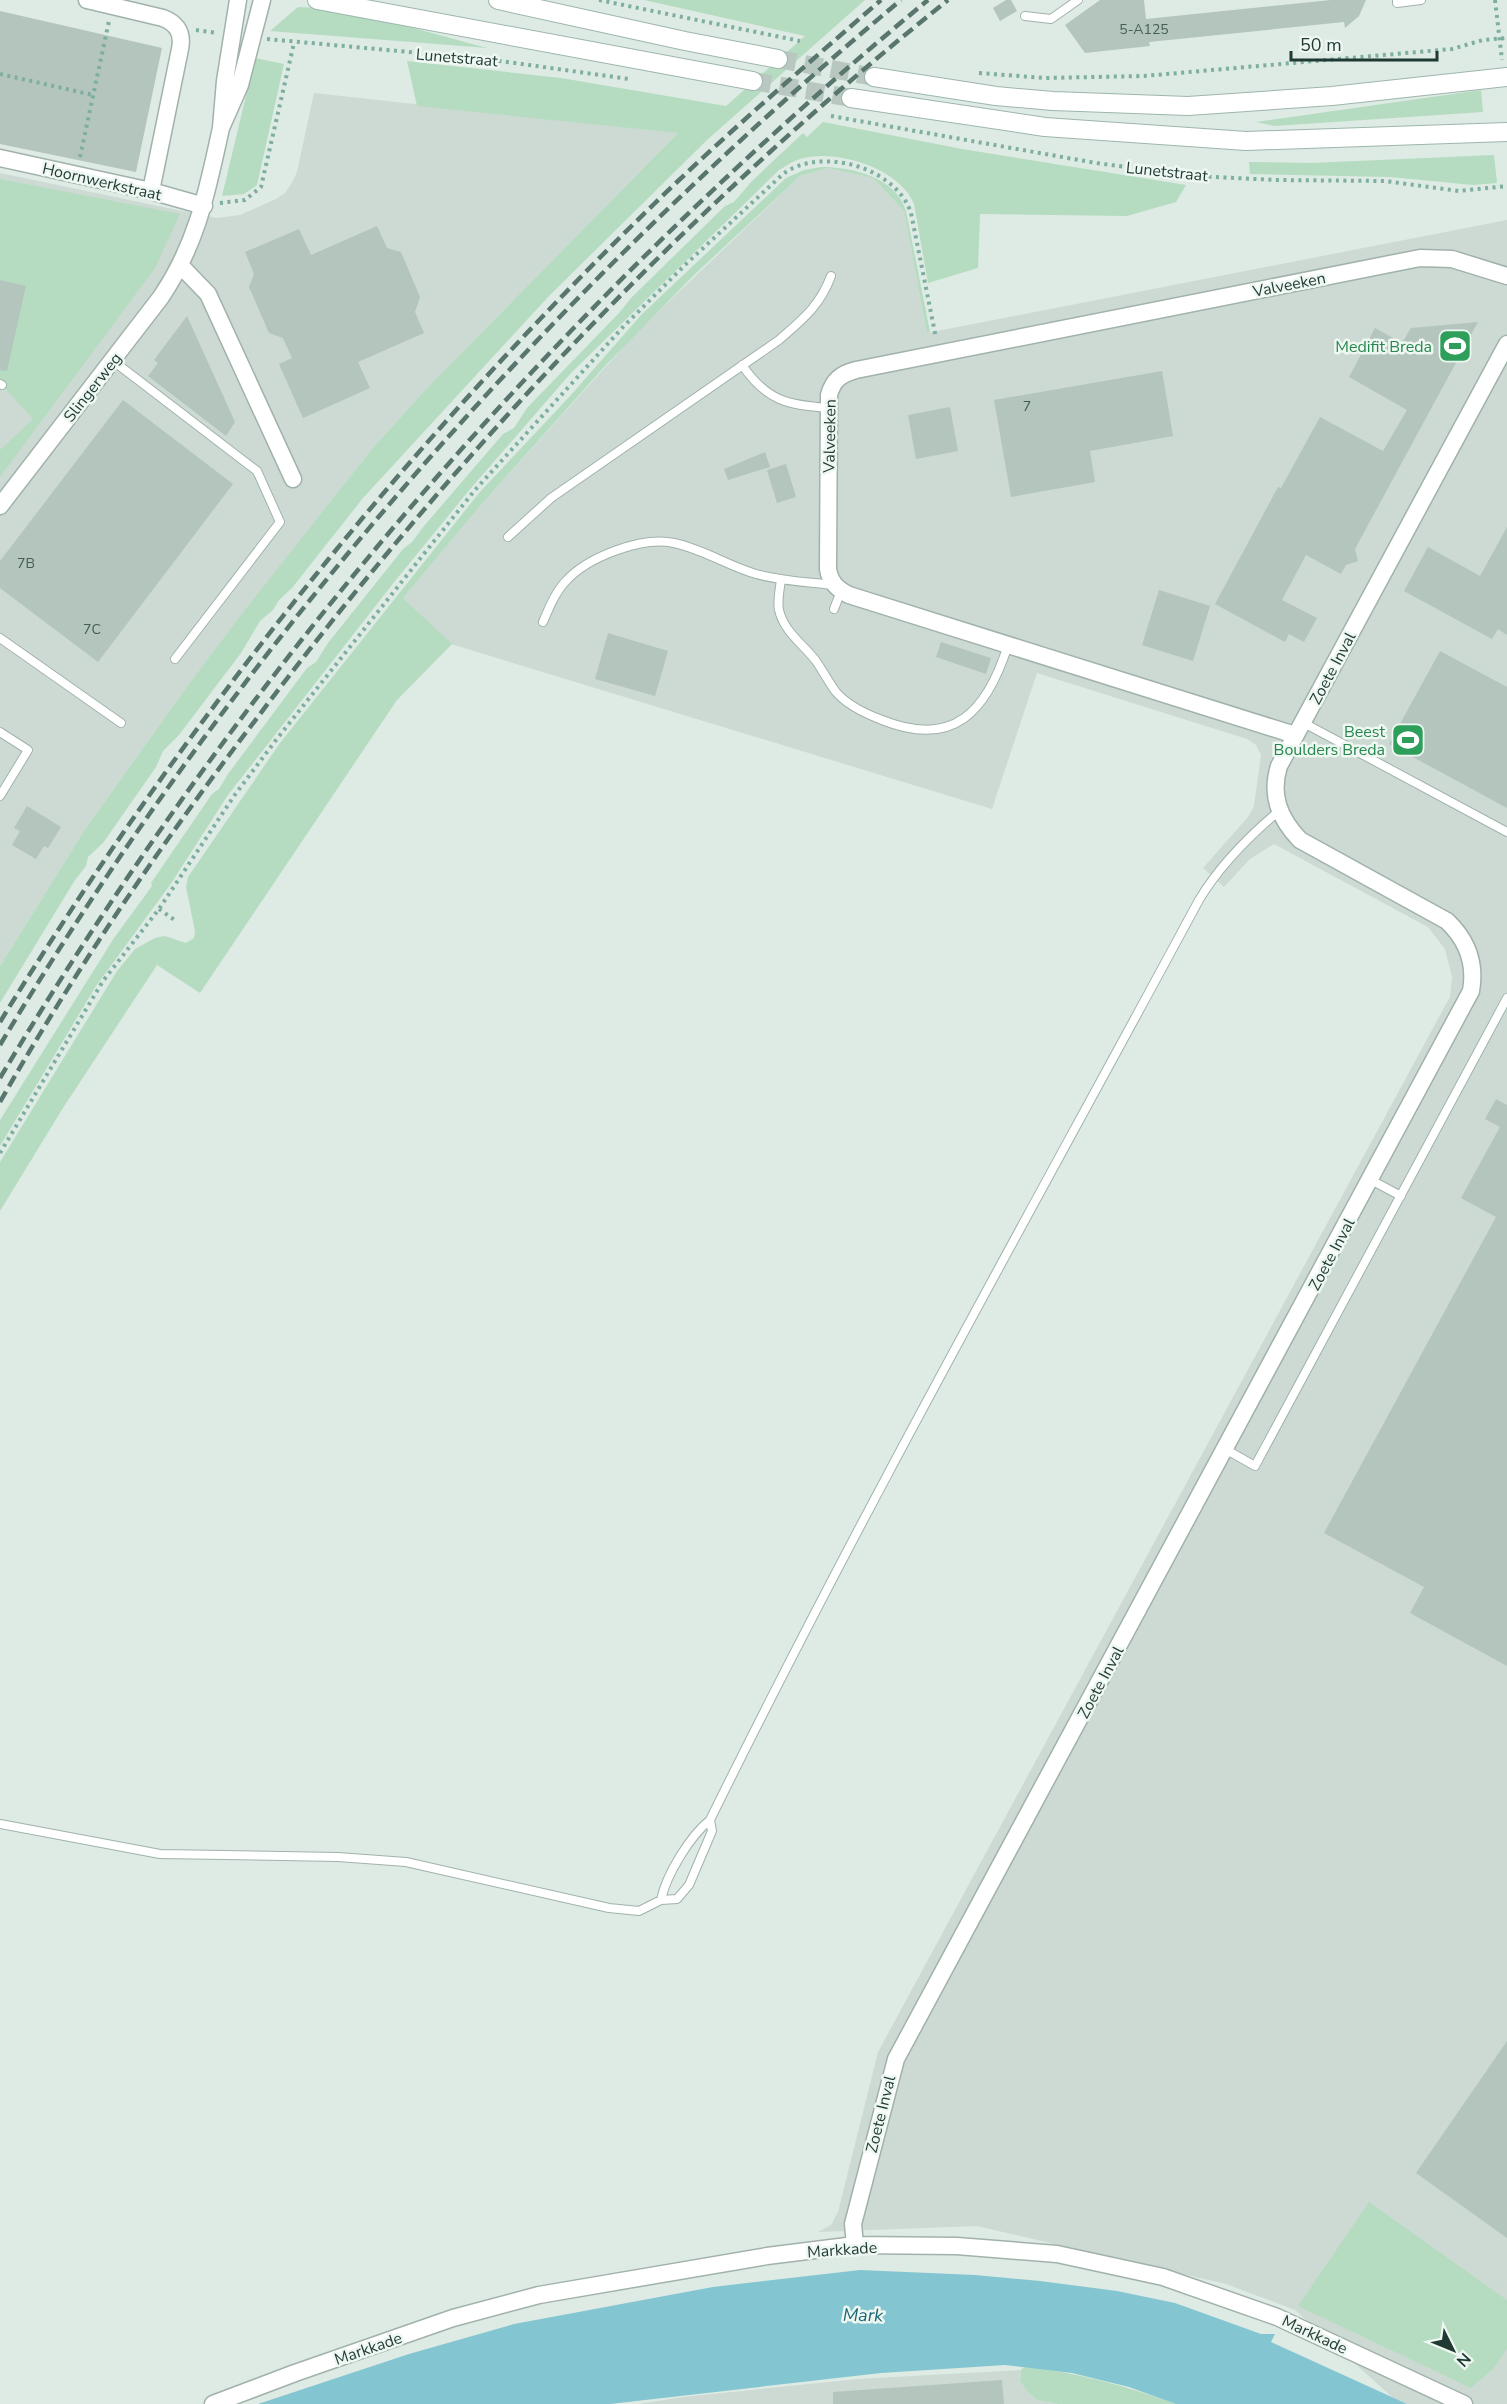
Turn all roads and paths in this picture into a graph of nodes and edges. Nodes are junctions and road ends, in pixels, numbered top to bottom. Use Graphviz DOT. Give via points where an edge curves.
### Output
graph roads {
  1 [pos="87,0"];
  2 [pos="238,0"];
  3 [pos="262,0"];
  4 [pos="317,0"];
  5 [pos="498,0"];
  6 [pos="599,0"];
  7 [pos="1078,0"];
  8 [pos="1396,0"];
  9 [pos="1420,0"];
  10 [pos="1495,0"];
  11 [pos="112,6"];
  12 [pos="1025,16"];
  13 [pos="177,27"];
  14 [pos="232,34"];
  15 [pos="252,37"];
  16 [pos="1507,38"];
  17 [pos="1500,39"];
  18 [pos="800,40"];
  19 [pos="294,43"];
  20 [pos="778,59"];
  21 [pos="975,72"];
  22 [pos="0,74"];
  23 [pos="1507,76"];
  24 [pos="874,77"];
  25 [pos="631,79"];
  26 [pos="753,81"];
  27 [pos="93,95"];
  28 [pos="851,98"];
  29 [pos="831,116"];
  30 [pos="221,128"];
  31 [pos="1507,132"];
  32 [pos="0,159"];
  33 [pos="76,175"];
  34 [pos="1507,186"];
  35 [pos="151,191"];
  36 [pos="204,204"];
  37 [pos="180,265"];
  38 [pos="831,276"];
  39 [pos="1507,276"];
  40 [pos="1507,344"];
  41 [pos="939,354"];
  42 [pos="112,360"];
  43 [pos="742,365"];
  44 [pos="829,408"];
  45 [pos="293,479"];
  46 [pos="0,506"];
  47 [pos="508,537"];
  48 [pos="781,579"];
  49 [pos="837,588"];
  50 [pos="834,609"];
  51 [pos="543,622"];
  52 [pos="0,638"];
  53 [pos="1008,645"];
  54 [pos="175,659"];
  55 [pos="121,723"];
  56 [pos="1299,728"];
  57 [pos="0,732"];
  58 [pos="0,796"];
  59 [pos="1279,810"];
  60 [pos="1507,832"];
  61 [pos="159,909"];
  62 [pos="176,921"];
  63 [pos="1507,998"];
  64 [pos="0,1153"];
  65 [pos="1371,1180"];
  66 [pos="1401,1196"];
  67 [pos="1226,1449"];
  68 [pos="711,1820"];
  69 [pos="0,1824"];
  70 [pos="661,1900"];
  71 [pos="855,2245"];
  72 [pos="213,2404"];
  73 [pos="1464,2404"];
  1 -- 11 [label="street"];
  2 -- 14 [label="street, Slingerweg"];
  3 -- 15 [label="street, Slingerweg"];
  4 -- 26 [label="main road, Lunetstraat"];
  5 -- 20 [label="main road"];
  6 -- 18 [label="path"];
  7 -- 12 [label="lane" via="1051,19"];
  8 -- 9 [label="lane"];
  10 -- 17 [label="path"];
  11 -- 13 [label="street" via="157,16"];
  11 -- 27 [label="path"];
  13 -- 14 [label="path"];
  13 -- 35 [label="street" via="180,50"];
  14 -- 30 [label="street, Slingerweg"];
  15 -- 19 [label="path, Lunetstraat"];
  15 -- 30 [label="street, Slingerweg" via="240,85"];
  16 -- 17 [label="path"];
  17 -- 21 [label="path" via="1452,49 1174,74 1067,78"];
  19 -- 25 [label="path, Lunetstraat" via="486,59"];
  19 -- 36 [label="path" via="261,187 239,202"];
  22 -- 27 [label="path"];
  23 -- 24 [label="main road" via="1332,96 1188,106 996,96"];
  27 -- 33 [label="path"];
  28 -- 31 [label="main road, Lunetstraat" via="1045,127 1246,141"];
  29 -- 34 [label="path, Lunetstraat" via="1096,163 1193,176 1385,181 1459,191"];
  30 -- 36 [label="street, Slingerweg"];
  32 -- 33 [label="street, Hoornwerkstraat"];
  33 -- 35 [label="street, Hoornwerkstraat"];
  35 -- 36 [label="street, Hoornwerkstraat"];
  36 -- 37 [label="street, Slingerweg"];
  37 -- 42 [label="street, Slingerweg" via="161,297"];
  37 -- 45 [label="street" via="208,294"];
  38 -- 43 [label="lane" via="824,294 807,316"];
  39 -- 41 [label="street, Valveeken" via="1452,259 1420,258"];
  40 -- 56 [label="street, Zoete Inval"];
  41 -- 44 [label="street, Valveeken" via="846,373 832,386"];
  41 -- 61 [label="path" via="911,213 898,188 870,171 833,163 801,164 783,174 623,327 475,490 276,740"];
  42 -- 46 [label="street, Slingerweg"];
  42 -- 54 [label="lane" via="257,471 280,522"];
  43 -- 44 [label="lane" via="764,391 782,402"];
  43 -- 47 [label="lane" via="550,498"];
  44 -- 49 [label="street, Valveeken" via="828,569"];
  48 -- 49 [label="lane"];
  48 -- 51 [label="lane" via="732,567 677,543 644,542 620,549 579,570 566,581"];
  48 -- 53 [label="lane" via="779,608 783,622 810,652 836,692 850,705 894,725 936,730 962,721 989,689"];
  49 -- 50 [label="lane"];
  49 -- 53 [label="street"];
  52 -- 55 [label="lane"];
  53 -- 56 [label="street"];
  56 -- 59 [label="street, Zoete Inval" via="1275,777"];
  56 -- 60 [label="lane"];
  57 -- 58 [label="lane" via="28,750"];
  59 -- 65 [label="street, Zoete Inval" via="1292,831 1311,847 1447,921 1462,938 1471,958 1473,978 1466,1003"];
  59 -- 68 [label="lane" via="1213,877 1199,900 912,1432 762,1715"];
  61 -- 62 [label="path"];
  61 -- 64 [label="path" via="90,1001"];
  63 -- 66 [label="lane"];
  65 -- 66 [label="lane"];
  65 -- 67 [label="street, Zoete Inval"];
  66 -- 67 [label="lane" via="1255,1466"];
  67 -- 71 [label="street, Zoete Inval" via="896,2059 853,2224"];
  68 -- 70 [label="lane" via="697,1831 663,1888"];
  68 -- 70 [label="lane" via="712,1831 688,1885 677,1899"];
  69 -- 70 [label="lane" via="160,1854 406,1862 609,1908 639,1911"];
  71 -- 72 [label="street, Markkade" via="539,2295 453,2318"];
  71 -- 73 [label="street, Markkade" via="957,2246 1057,2254 1163,2277 1277,2317"];
}
